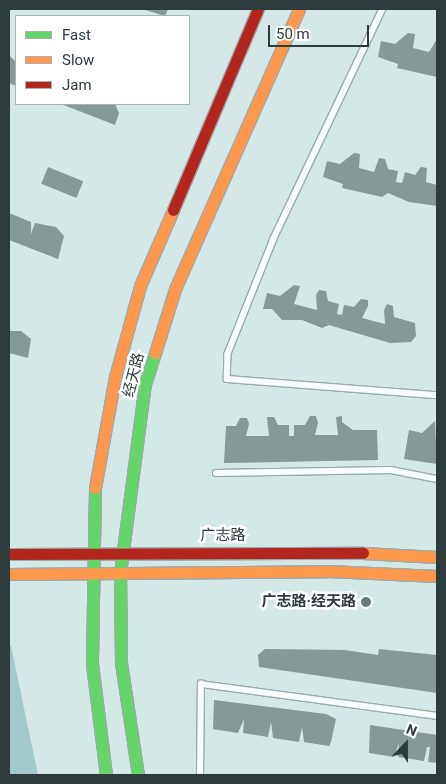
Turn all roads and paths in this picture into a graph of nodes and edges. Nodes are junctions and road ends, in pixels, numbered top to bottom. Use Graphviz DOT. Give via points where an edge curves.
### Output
graph roads {
  1 [pos="258,9"];
  2 [pos="299,9"];
  3 [pos="383,9"];
  4 [pos="437,395"];
  5 [pos="216,473"];
  6 [pos="437,479"];
  7 [pos="122,550"];
  8 [pos="91,552"];
  9 [pos="9,554"];
  10 [pos="437,556"];
  11 [pos="90,573"];
  12 [pos="120,573"];
  13 [pos="9,574"];
  14 [pos="437,576"];
  15 [pos="437,716"];
  16 [pos="106,775"];
  17 [pos="138,775"];
  18 [pos="200,775"];
  1 -- 8 [label="main road, 经天路" via="140,286 115,377 95,482"];
  2 -- 7 [label="main road, 经天路" via="175,289 145,384"];
  3 -- 4 [label="lane" via="274,239 228,354 226,379"];
  5 -- 6 [label="lane" via="391,470"];
  7 -- 8 [label="main road, 广志路"];
  7 -- 10 [label="main road, 广志路"];
  7 -- 12 [label="main road, 经天路"];
  8 -- 9 [label="main road, 广志路"];
  8 -- 11 [label="main road, 经天路"];
  11 -- 12 [label="main road"];
  11 -- 13 [label="main road"];
  11 -- 16 [label="main road, 经天路" via="92,664"];
  12 -- 14 [label="main road" via="328,571"];
  12 -- 17 [label="main road, 经天路" via="121,663"];
  15 -- 18 [label="lane" via="201,684"];
}
